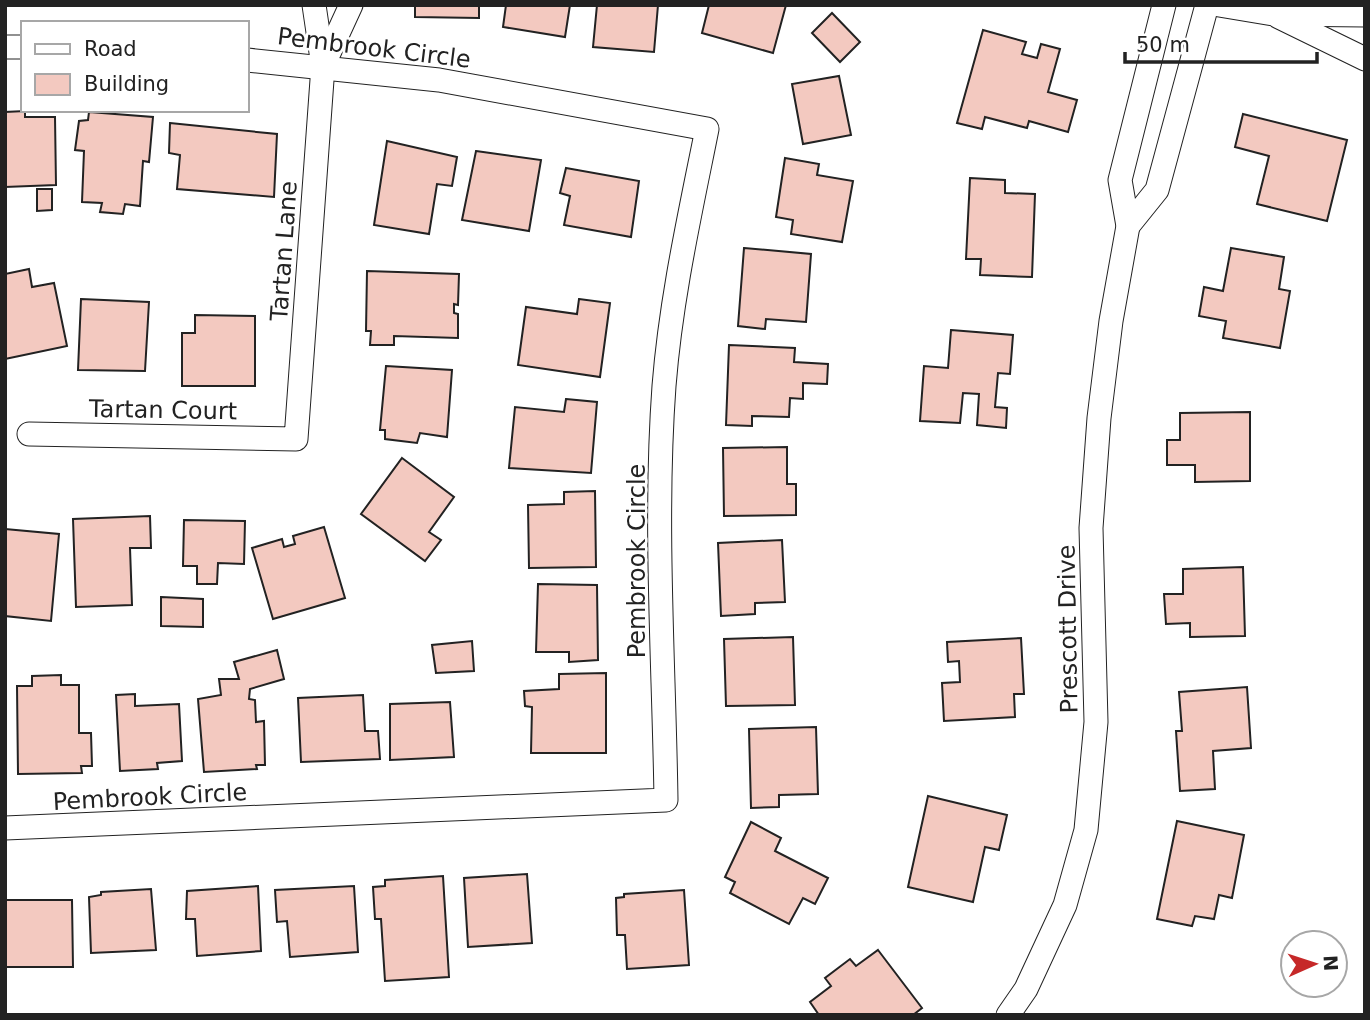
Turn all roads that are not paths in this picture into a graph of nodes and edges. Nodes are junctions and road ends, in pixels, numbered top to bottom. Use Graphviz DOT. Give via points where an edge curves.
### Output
graph roads {
  1 [pos="314,5"];
  2 [pos="351,5"];
  3 [pos="1164,5"];
  4 [pos="1207,5"];
  5 [pos="1219,5"];
  6 [pos="1273,14"];
  7 [pos="1365,15"];
  8 [pos="1365,59"];
  9 [pos="248,60"];
  10 [pos="323,66"];
  11 [pos="1128,226"];
  12 [pos="29,434"];
  13 [pos="296,439"];
  14 [pos="5,828"];
  15 [pos="1008,1015"];
  1 -- 10 [label="street, Tartan Lane"];
  2 -- 10 [label="street, Tartan Lane"];
  3 -- 11 [label="street, Prescott Drive" via="1119,180"];
  4 -- 11 [label="street, Prescott Drive" via="1157,190"];
  5 -- 6 [label="street"];
  6 -- 7 [label="street"];
  6 -- 8 [label="street"];
  9 -- 10 [label="street, Pembrook Circle"];
  10 -- 13 [label="street, Tartan Lane"];
  10 -- 14 [label="street, Pembrook Circle" via="439,80 708,129 674,287 664,387 661,522 666,800"];
  11 -- 15 [label="street, Prescott Drive" via="1098,418 1091,528 1097,722 1086,830 1065,905 1026,989"];
  12 -- 13 [label="street, Tartan Court"];
}
